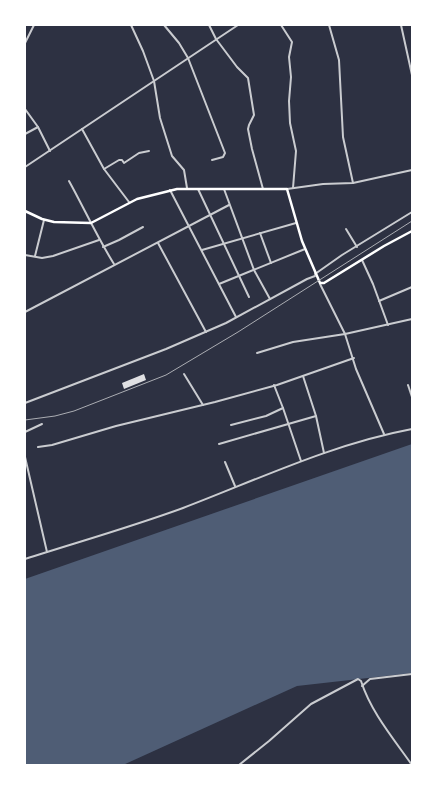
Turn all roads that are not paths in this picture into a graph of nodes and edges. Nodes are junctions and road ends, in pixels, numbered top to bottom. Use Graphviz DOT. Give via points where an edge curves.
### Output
graph roads {
  1 [pos="34,25"];
  2 [pos="131,25"];
  3 [pos="164,25"];
  4 [pos="208,25"];
  5 [pos="238,25"];
  6 [pos="281,25"];
  7 [pos="329,25"];
  8 [pos="401,25"];
  9 [pos="216,39"];
  10 [pos="25,43"];
  11 [pos="188,58"];
  12 [pos="411,63"];
  13 [pos="412,75"];
  14 [pos="154,81"];
  15 [pos="25,109"];
  16 [pos="38,127"];
  17 [pos="82,129"];
  18 [pos="25,134"];
  19 [pos="50,151"];
  20 [pos="149,151"];
  21 [pos="212,160"];
  22 [pos="25,167"];
  23 [pos="104,169"];
  24 [pos="412,170"];
  25 [pos="69,181"];
  26 [pos="353,183"];
  27 [pos="293,188"];
  28 [pos="187,189"];
  29 [pos="198,189"];
  30 [pos="224,189"];
  31 [pos="263,189"];
  32 [pos="287,189"];
  33 [pos="170,190"];
  34 [pos="130,203"];
  35 [pos="229,205"];
  36 [pos="25,211"];
  37 [pos="412,212"];
  38 [pos="210,215"];
  39 [pos="44,220"];
  40 [pos="91,223"];
  41 [pos="296,223"];
  42 [pos="190,226"];
  43 [pos="143,227"];
  44 [pos="346,229"];
  45 [pos="412,231"];
  46 [pos="260,233"];
  47 [pos="242,238"];
  48 [pos="99,240"];
  49 [pos="158,243"];
  50 [pos="224,244"];
  51 [pos="103,247"];
  52 [pos="357,247"];
  53 [pos="305,249"];
  54 [pos="202,250"];
  55 [pos="25,255"];
  56 [pos="34,257"];
  57 [pos="362,260"];
  58 [pos="271,263"];
  59 [pos="114,265"];
  60 [pos="254,270"];
  61 [pos="315,275"];
  62 [pos="239,277"];
  63 [pos="320,283"];
  64 [pos="219,284"];
  65 [pos="412,287"];
  66 [pos="249,297"];
  67 [pos="270,299"];
  68 [pos="379,301"];
  69 [pos="25,312"];
  70 [pos="236,317"];
  71 [pos="412,319"];
  72 [pos="388,325"];
  73 [pos="206,332"];
  74 [pos="345,334"];
  75 [pos="257,353"];
  76 [pos="354,358"];
  77 [pos="184,374"];
  78 [pos="303,376"];
  79 [pos="274,385"];
  80 [pos="408,385"];
  81 [pos="412,397"];
  82 [pos="25,402"];
  83 [pos="203,404"];
  84 [pos="283,408"];
  85 [pos="316,416"];
  86 [pos="42,424"];
  87 [pos="288,425"];
  88 [pos="231,426"];
  89 [pos="412,428"];
  90 [pos="25,432"];
  91 [pos="384,434"];
  92 [pos="220,444"];
  93 [pos="38,447"];
  94 [pos="324,452"];
  95 [pos="25,457"];
  96 [pos="301,461"];
  97 [pos="224,462"];
  98 [pos="235,486"];
  99 [pos="47,552"];
  100 [pos="25,559"];
  101 [pos="412,674"];
  102 [pos="362,686"];
  103 [pos="239,765"];
  104 [pos="412,765"];
  1 -- 10 [label="street"];
  2 -- 14 [label="street"];
  3 -- 11 [label="street"];
  4 -- 9 [label="street"];
  5 -- 9 [label="street"];
  6 -- 27 [label="street" via="292,42 289,101 290,123 296,142"];
  7 -- 26 [label="street" via="339,60 343,137"];
  8 -- 12 [label="street"];
  9 -- 11 [label="street"];
  9 -- 31 [label="street" via="248,78 254,115 248,129"];
  11 -- 14 [label="street"];
  11 -- 21 [label="street" via="225,153 223,157"];
  12 -- 13 [label="street"];
  14 -- 17 [label="street"];
  14 -- 28 [label="street" via="160,118 173,159 184,170"];
  15 -- 16 [label="street"];
  16 -- 18 [label="street"];
  16 -- 19 [label="street"];
  17 -- 19 [label="street"];
  17 -- 23 [label="street"];
  19 -- 22 [label="street"];
  20 -- 23 [label="street" via="139,153 124,163 119,160"];
  23 -- 34 [label="street"];
  24 -- 26 [label="street"];
  25 -- 40 [label="street"];
  26 -- 27 [label="street"];
  27 -- 32 [label="street"];
  28 -- 29 [label="main road"];
  28 -- 33 [label="main road"];
  29 -- 30 [label="main road"];
  29 -- 38 [label="street"];
  30 -- 31 [label="main road"];
  30 -- 35 [label="street"];
  31 -- 32 [label="main road"];
  32 -- 41 [label="main road"];
  33 -- 34 [label="main road"];
  33 -- 42 [label="street"];
  34 -- 40 [label="main road"];
  35 -- 38 [label="street"];
  35 -- 47 [label="street"];
  36 -- 39 [label="main road"];
  37 -- 52 [label="street"];
  38 -- 42 [label="street"];
  38 -- 50 [label="street"];
  39 -- 40 [label="main road"];
  39 -- 56 [label="street"];
  40 -- 48 [label="street"];
  41 -- 46 [label="street"];
  41 -- 53 [label="main road"];
  42 -- 49 [label="street"];
  42 -- 54 [label="street"];
  43 -- 51 [label="street"];
  44 -- 52 [label="street"];
  45 -- 57 [label="main road"];
  46 -- 47 [label="street"];
  46 -- 58 [label="street"];
  47 -- 50 [label="street"];
  47 -- 60 [label="street"];
  48 -- 51 [label="street"];
  48 -- 56 [label="street" via="53,256"];
  49 -- 59 [label="street"];
  49 -- 73 [label="street"];
  50 -- 54 [label="street"];
  50 -- 62 [label="street"];
  51 -- 59 [label="street"];
  52 -- 61 [label="street"];
  53 -- 58 [label="street"];
  53 -- 61 [label="main road"];
  54 -- 64 [label="street"];
  55 -- 56 [label="street"];
  57 -- 63 [label="main road"];
  57 -- 68 [label="street"];
  58 -- 60 [label="street"];
  59 -- 69 [label="street"];
  60 -- 62 [label="street"];
  60 -- 67 [label="street"];
  61 -- 63 [label="main road"];
  61 -- 67 [label="street"];
  62 -- 64 [label="street"];
  62 -- 66 [label="street"];
  63 -- 74 [label="street"];
  64 -- 70 [label="street"];
  65 -- 68 [label="street"];
  67 -- 70 [label="street"];
  68 -- 72 [label="street"];
  70 -- 73 [label="street"];
  71 -- 72 [label="street"];
  72 -- 74 [label="street"];
  73 -- 82 [label="street"];
  74 -- 75 [label="street" via="284,344"];
  74 -- 76 [label="street"];
  76 -- 78 [label="street"];
  76 -- 91 [label="street"];
  77 -- 83 [label="street"];
  78 -- 79 [label="street"];
  78 -- 85 [label="street"];
  79 -- 83 [label="street"];
  79 -- 84 [label="street"];
  80 -- 81 [label="street"];
  83 -- 93 [label="street"];
  84 -- 87 [label="street"];
  84 -- 88 [label="street"];
  85 -- 87 [label="street"];
  85 -- 94 [label="street"];
  86 -- 90 [label="street"];
  87 -- 92 [label="street"];
  87 -- 96 [label="street"];
  89 -- 91 [label="street"];
  91 -- 94 [label="street"];
  94 -- 96 [label="street"];
  95 -- 99 [label="street"];
  96 -- 98 [label="street"];
  97 -- 98 [label="street"];
  98 -- 99 [label="street" via="156,518"];
  99 -- 100 [label="street"];
  101 -- 102 [label="street" via="370,679"];
  102 -- 103 [label="street" via="356,679 311,704"];
  102 -- 104 [label="street" via="369,703"];
}
